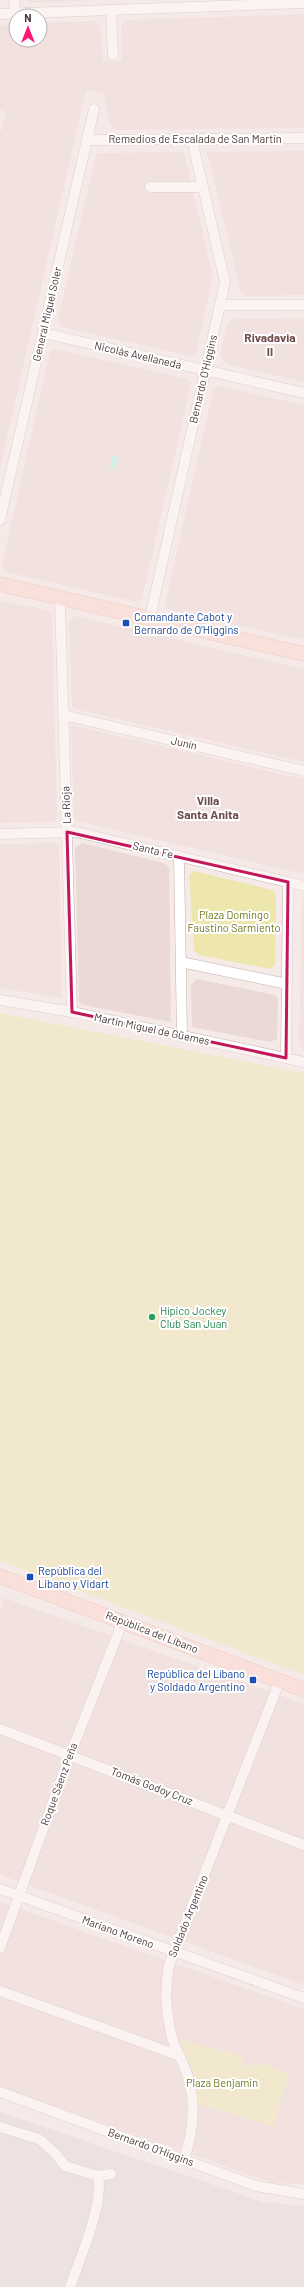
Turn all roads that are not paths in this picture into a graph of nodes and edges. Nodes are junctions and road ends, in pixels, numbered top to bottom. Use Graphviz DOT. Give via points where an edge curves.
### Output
graph roads {
  1 [pos="274,2"];
  2 [pos="192,3"];
  3 [pos="304,3"];
  4 [pos="111,10"];
  5 [pos="48,12"];
  6 [pos="113,55"];
  7 [pos="94,109"];
  8 [pos="304,138"];
  9 [pos="87,140"];
  10 [pos="192,140"];
  11 [pos="202,186"];
  12 [pos="150,187"];
  13 [pos="220,305"];
  14 [pos="304,305"];
  15 [pos="43,333"];
  16 [pos="205,370"];
  17 [pos="304,393"];
  18 [pos="0,520"];
  19 [pos="0,584"];
  20 [pos="60,598"];
  21 [pos="150,618"];
  22 [pos="304,654"];
  23 [pos="63,716"];
  24 [pos="304,771"];
  25 [pos="67,832"];
  26 [pos="0,834"];
  27 [pos="179,856"];
  28 [pos="288,882"];
  29 [pos="304,886"];
  30 [pos="181,962"];
  31 [pos="287,984"];
  32 [pos="0,1000"];
  33 [pos="72,1012"];
  34 [pos="182,1036"];
  35 [pos="286,1058"];
  36 [pos="304,1062"];
  37 [pos="0,1576"];
  38 [pos="123,1621"];
  39 [pos="280,1680"];
  40 [pos="304,1690"];
  41 [pos="0,1729"];
  42 [pos="70,1754"];
  43 [pos="229,1815"];
  44 [pos="304,1845"];
  45 [pos="0,1889"];
  46 [pos="18,1896"];
  47 [pos="0,1948"];
  48 [pos="174,1952"];
  49 [pos="0,1991"];
  50 [pos="304,1998"];
  51 [pos="180,2056"];
  52 [pos="0,2092"];
  53 [pos="0,2126"];
  54 [pos="184,2159"];
  55 [pos="111,2174"];
  56 [pos="98,2176"];
  57 [pos="304,2194"];
  58 [pos="70,2287"];
  1 -- 2 [label="street"];
  1 -- 3 [label="street"];
  2 -- 4 [label="street"];
  4 -- 5 [label="street"];
  4 -- 6 [label="street"];
  7 -- 9 [label="street, General Miguel Soler"];
  8 -- 10 [label="street, Remedios de Escalada de San Martín"];
  9 -- 10 [label="street, Remedios de Escalada de San Martín"];
  9 -- 15 [label="street, General Miguel Soler"];
  10 -- 11 [label="street, Bernardo O'Higgins"];
  11 -- 12 [label="street"];
  11 -- 13 [label="street, Bernardo O'Higgins" via="225,282"];
  13 -- 14 [label="street"];
  13 -- 16 [label="street, Bernardo O'Higgins"];
  15 -- 16 [label="street, Nicolás Avellaneda"];
  15 -- 18 [label="street, General Miguel Soler"];
  16 -- 17 [label="street, Nicolás Avellaneda"];
  16 -- 21 [label="street, Bernardo O'Higgins"];
  19 -- 20 [label="main road"];
  20 -- 21 [label="main road"];
  20 -- 23 [label="street, La Rioja"];
  21 -- 22 [label="main road"];
  23 -- 24 [label="street, Junín"];
  23 -- 25 [label="street, La Rioja"];
  25 -- 26 [label="street, Santa Fe"];
  25 -- 27 [label="street, Santa Fe"];
  25 -- 33 [label="street, La Rioja"];
  27 -- 28 [label="street, Santa Fe"];
  27 -- 30 [label="street"];
  28 -- 29 [label="street, Santa Fe"];
  28 -- 31 [label="street"];
  30 -- 31 [label="street"];
  30 -- 34 [label="street"];
  31 -- 35 [label="street"];
  32 -- 33 [label="street, Martín Miguel de Güemes"];
  33 -- 34 [label="street, Martín Miguel de Güemes"];
  34 -- 35 [label="street, Martín Miguel de Güemes"];
  35 -- 36 [label="street, Martín Miguel de Güemes"];
  37 -- 38 [label="main road, República del Líbano"];
  38 -- 39 [label="main road, República del Líbano"];
  38 -- 42 [label="street, Roque Sáenz Peña"];
  39 -- 40 [label="main road, República del Líbano"];
  39 -- 43 [label="street, Soldado Argentino"];
  41 -- 42 [label="street, Tomás Godoy Cruz"];
  42 -- 43 [label="street, Tomás Godoy Cruz"];
  42 -- 46 [label="street, Roque Sáenz Peña"];
  43 -- 44 [label="street, Tomás Godoy Cruz"];
  43 -- 48 [label="street, Soldado Argentino"];
  45 -- 46 [label="street, Mariano Moreno"];
  46 -- 47 [label="street, Roque Sáenz Peña"];
  46 -- 48 [label="street, Mariano Moreno"];
  48 -- 50 [label="street, Mariano Moreno"];
  48 -- 51 [label="street, Soldado Argentino" via="166,1979 166,2000 169,2024"];
  49 -- 51 [label="street"];
  51 -- 54 [label="street, Soldado Argentino" via="189,2080 192,2103 190,2137"];
  52 -- 54 [label="street, Bernardo O'Higgins"];
  53 -- 56 [label="street" via="39,2139 65,2166"];
  54 -- 57 [label="street, Bernardo O'Higgins" via="256,2186"];
  55 -- 56 [label="street"];
  56 -- 58 [label="street" via="100,2187 97,2203"];
}
